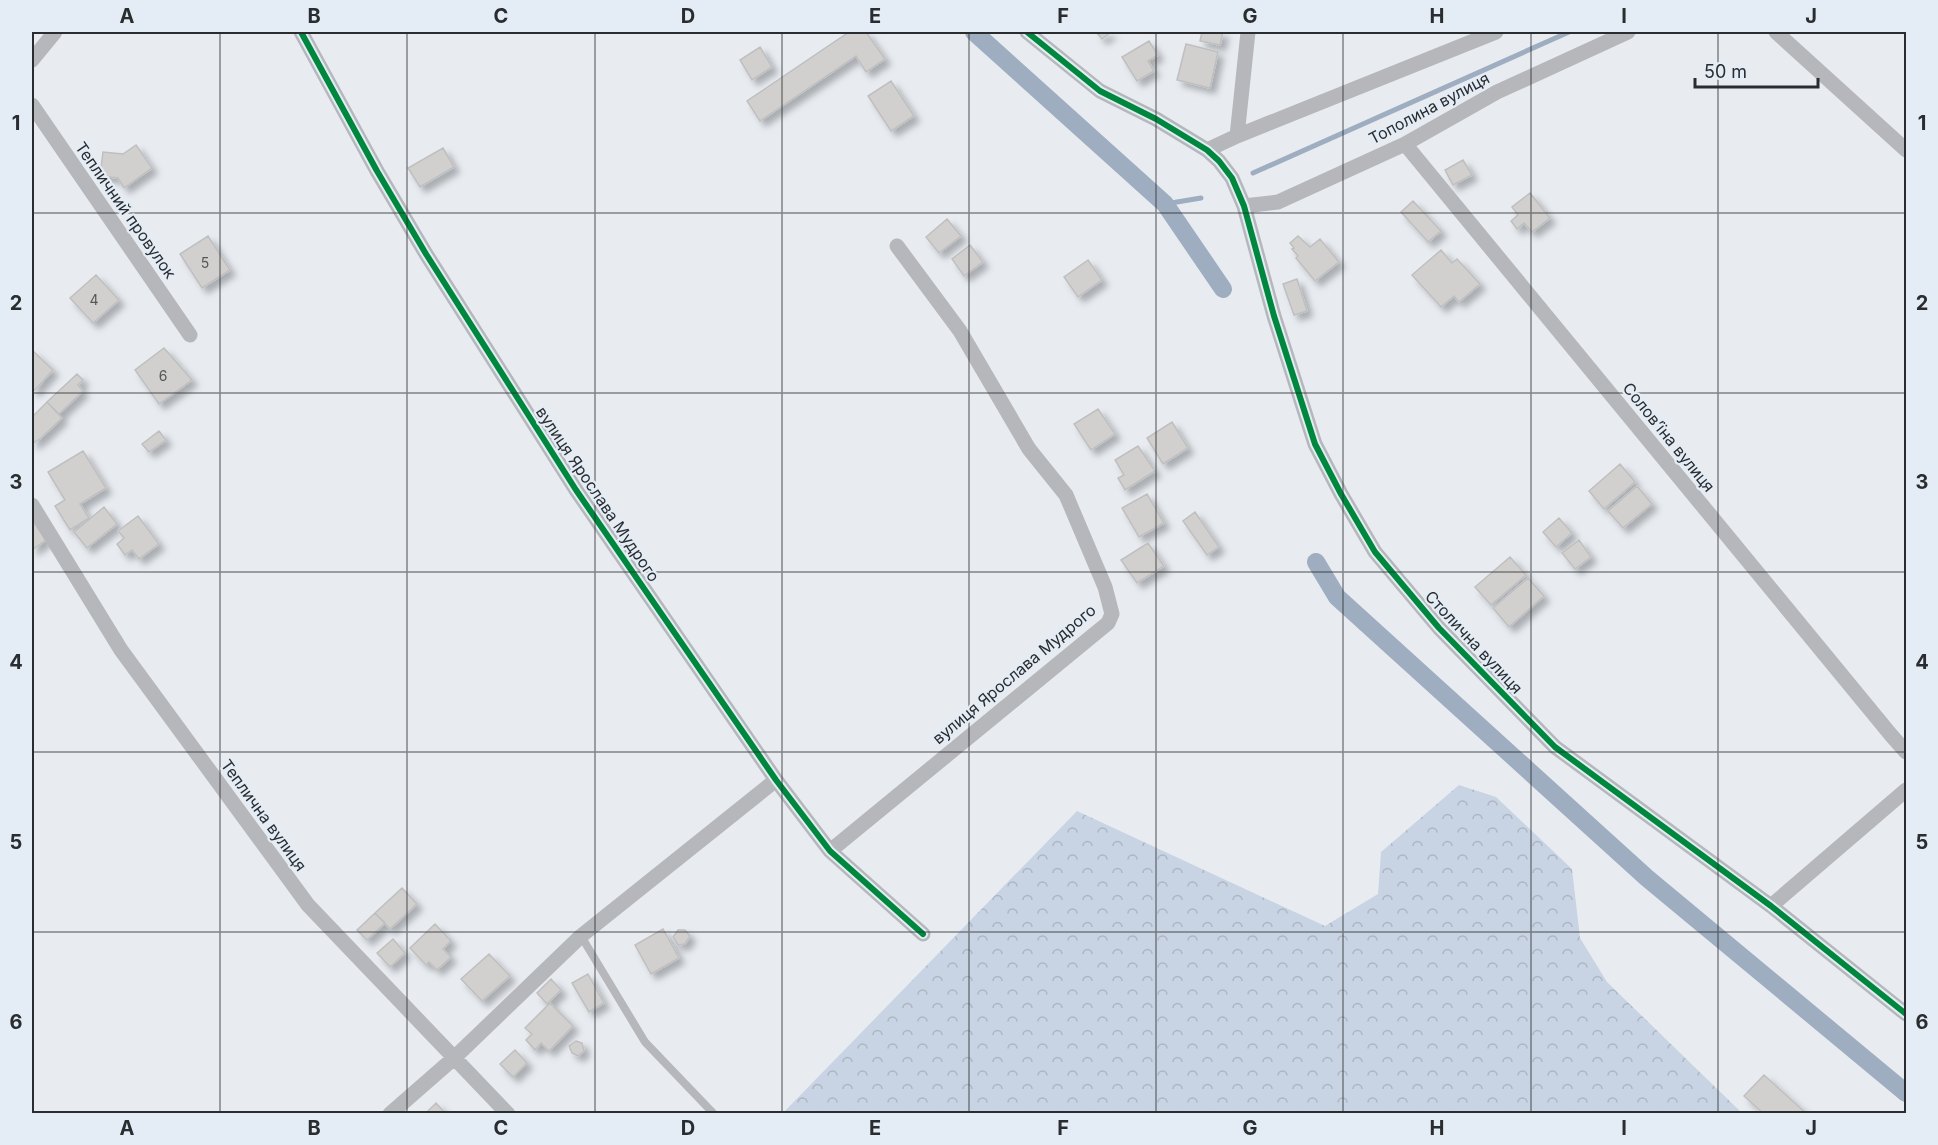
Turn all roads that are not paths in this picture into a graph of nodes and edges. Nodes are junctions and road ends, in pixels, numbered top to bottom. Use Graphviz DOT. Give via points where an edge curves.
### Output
graph roads {
  1 [pos="55,32"];
  2 [pos="301,32"];
  3 [pos="1027,32"];
  4 [pos="1248,32"];
  5 [pos="1496,32"];
  6 [pos="1628,32"];
  7 [pos="1776,32"];
  8 [pos="32,60"];
  9 [pos="32,105"];
  10 [pos="1237,136"];
  11 [pos="1405,144"];
  12 [pos="1207,150"];
  13 [pos="1906,150"];
  14 [pos="1244,206"];
  15 [pos="897,246"];
  16 [pos="190,335"];
  17 [pos="32,505"];
  18 [pos="1906,752"];
  19 [pos="776,780"];
  20 [pos="1906,790"];
  21 [pos="830,851"];
  22 [pos="1771,906"];
  23 [pos="923,934"];
  24 [pos="581,936"];
  25 [pos="1906,1014"];
  26 [pos="454,1058"];
  27 [pos="390,1113"];
  28 [pos="508,1113"];
  29 [pos="714,1113"];
  1 -- 8 [label="street"];
  2 -- 19 [label="street, вулиця Ярослава Мудрого" via="415,236 526,411"];
  3 -- 12 [label="street, Столична вулиця" via="1100,91"];
  4 -- 10 [label="street"];
  5 -- 10 [label="street"];
  6 -- 11 [label="street, Тополина вулиця" via="1497,92"];
  7 -- 13 [label="street"];
  9 -- 16 [label="street, Тепличний провулок"];
  10 -- 12 [label="street"];
  11 -- 14 [label="street, Тополина вулиця" via="1278,202"];
  11 -- 18 [label="street, Соловʼїна вулиця"];
  12 -- 14 [label="street, Столична вулиця" via="1232,178"];
  14 -- 22 [label="street, Столична вулиця" via="1315,444 1375,552 1439,628 1555,747"];
  15 -- 21 [label="street, вулиця Ярослава Мудрого" via="960,331 1029,449 1066,495 1105,586 1112,614 1108,623"];
  17 -- 26 [label="street, Теплична вулиця" via="121,650 308,905"];
  19 -- 21 [label="street, вулиця Ярослава Мудрого"];
  19 -- 24 [label="street"];
  20 -- 22 [label="street"];
  21 -- 23 [label="street, вулиця Ярослава Мудрого"];
  22 -- 25 [label="street, Столична вулиця"];
  24 -- 26 [label="street"];
  24 -- 29 [label="lane" via="645,1042"];
  26 -- 27 [label="street"];
  26 -- 28 [label="street, Теплична вулиця"];
}
